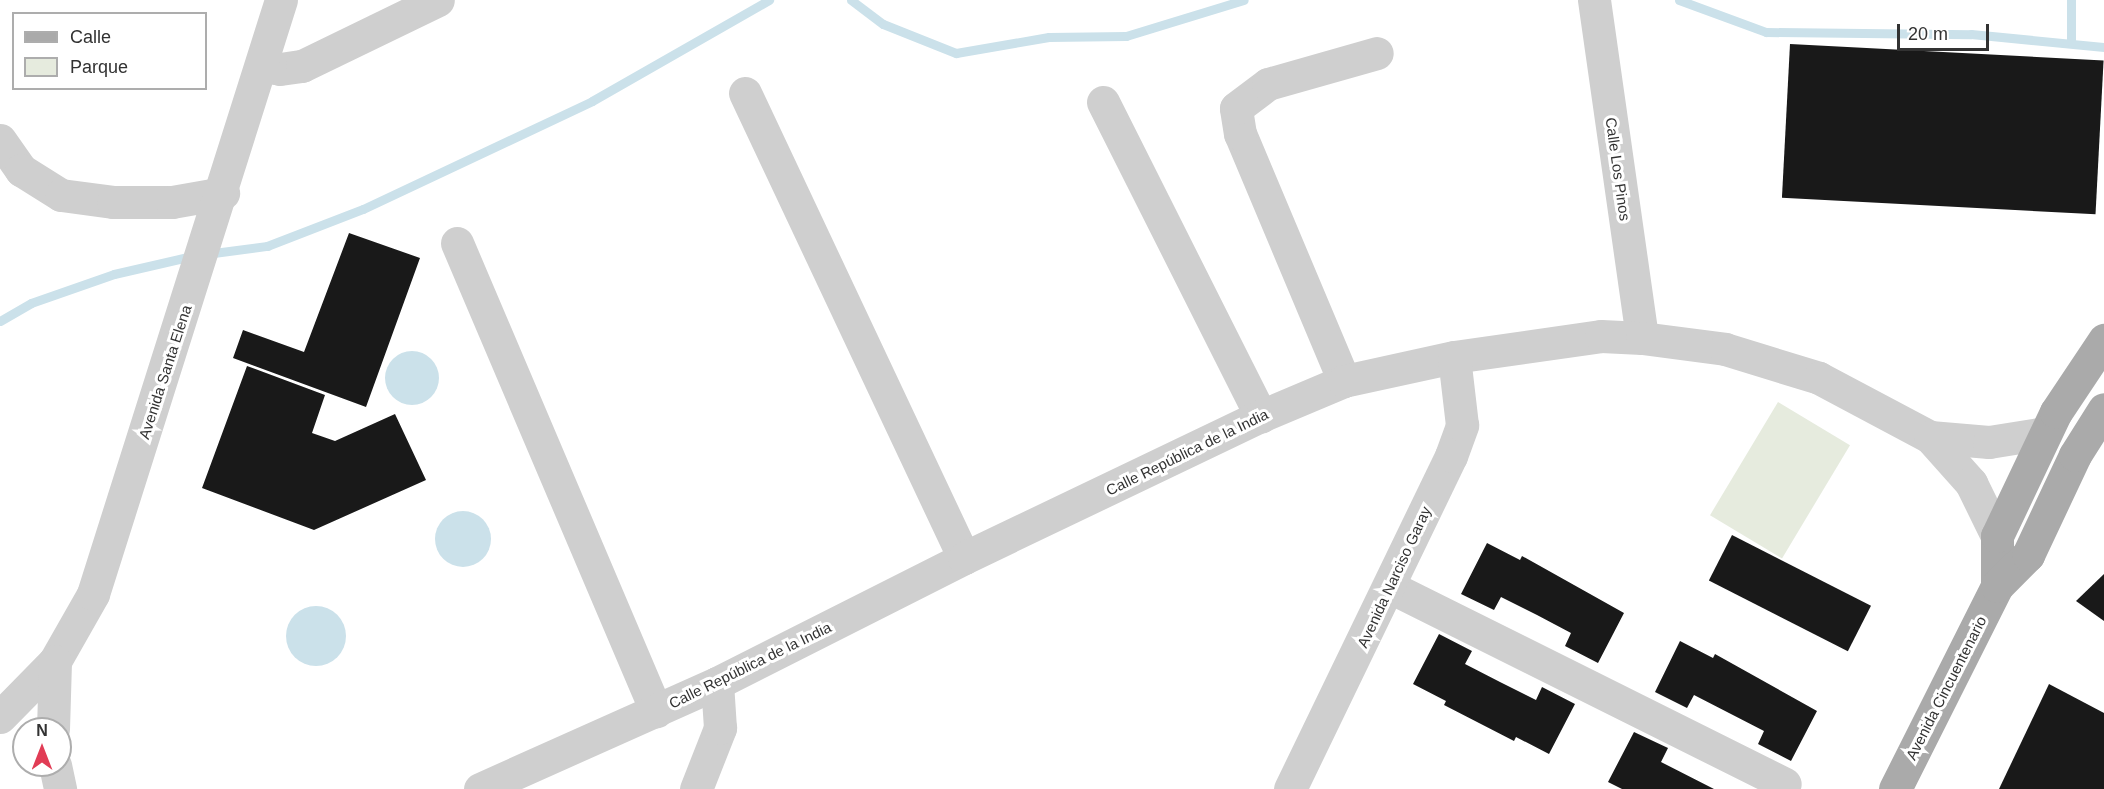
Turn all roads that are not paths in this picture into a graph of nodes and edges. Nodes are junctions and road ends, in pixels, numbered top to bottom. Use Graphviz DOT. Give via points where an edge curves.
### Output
graph roads {
  1 [pos="281,0"];
  2 [pos="438,0"];
  3 [pos="1594,0"];
  4 [pos="1377,52"];
  5 [pos="262,66"];
  6 [pos="745,93"];
  7 [pos="1103,102"];
  8 [pos="0,141"];
  9 [pos="221,199"];
  10 [pos="457,243"];
  11 [pos="1642,338"];
  12 [pos="2104,340"];
  13 [pos="1507,350"];
  14 [pos="1454,357"];
  15 [pos="1344,381"];
  16 [pos="2104,409"];
  17 [pos="1261,416"];
  18 [pos="1462,425"];
  19 [pos="2045,434"];
  20 [pos="1930,437"];
  21 [pos="1997,536"];
  22 [pos="964,558"];
  23 [pos="1997,586"];
  24 [pos="1390,587"];
  25 [pos="55,661"];
  26 [pos="717,684"];
  27 [pos="656,711"];
  28 [pos="0,717"];
  29 [pos="53,717"];
  30 [pos="1785,784"];
  31 [pos="480,789"];
  32 [pos="696,789"];
  33 [pos="1290,789"];
  34 [pos="1895,789"];
  1 -- 5 [label="street, Avenida Santa Elena"];
  2 -- 5 [label="street" via="302,66"];
  3 -- 11 [label="street, Calle Los Pinos"];
  4 -- 15 [label="street" via="1268,84 1236,108 1239,134"];
  5 -- 9 [label="street, Avenida Santa Elena"];
  6 -- 22 [label="street"];
  7 -- 17 [label="street"];
  8 -- 9 [label="street" via="21,170 61,195 112,202"];
  9 -- 25 [label="street, Avenida Santa Elena" via="97,584 82,619"];
  10 -- 27 [label="street"];
  11 -- 13 [label="street, Calle República de la India" via="1601,336"];
  11 -- 20 [label="street, Calle República de la India" via="1725,349 1819,378"];
  12 -- 19 [label="main road, Avenida Cincuentenario"];
  13 -- 14 [label="street, Calle República de la India"];
  13 -- 18 [label="street, Avenida Narciso Garay" via="1478,383"];
  14 -- 15 [label="street, Calle República de la India"];
  14 -- 18 [label="street"];
  15 -- 17 [label="street, Calle República de la India"];
  16 -- 23 [label="main road, Avenida Cincuentenario" via="2074,455 2028,555"];
  17 -- 22 [label="street, Calle República de la India"];
  18 -- 24 [label="street, Avenida Narciso Garay"];
  19 -- 20 [label="street, Calle República de la India" via="1989,442"];
  19 -- 21 [label="main road, Avenida Cincuentenario"];
  20 -- 21 [label="street, Calle República de la India" via="1971,483"];
  21 -- 23 [label="main road, Avenida Cincuentenario"];
  22 -- 26 [label="street, Calle República de la India"];
  23 -- 34 [label="main road, Avenida Cincuentenario"];
  24 -- 30 [label="street"];
  24 -- 33 [label="street, Avenida Narciso Garay"];
  25 -- 28 [label="street, Avenida Santa Elena"];
  25 -- 29 [label="street"];
  26 -- 27 [label="street, Calle República de la India"];
  26 -- 32 [label="street" via="720,728"];
  27 -- 31 [label="street, Calle República de la India"];
}
